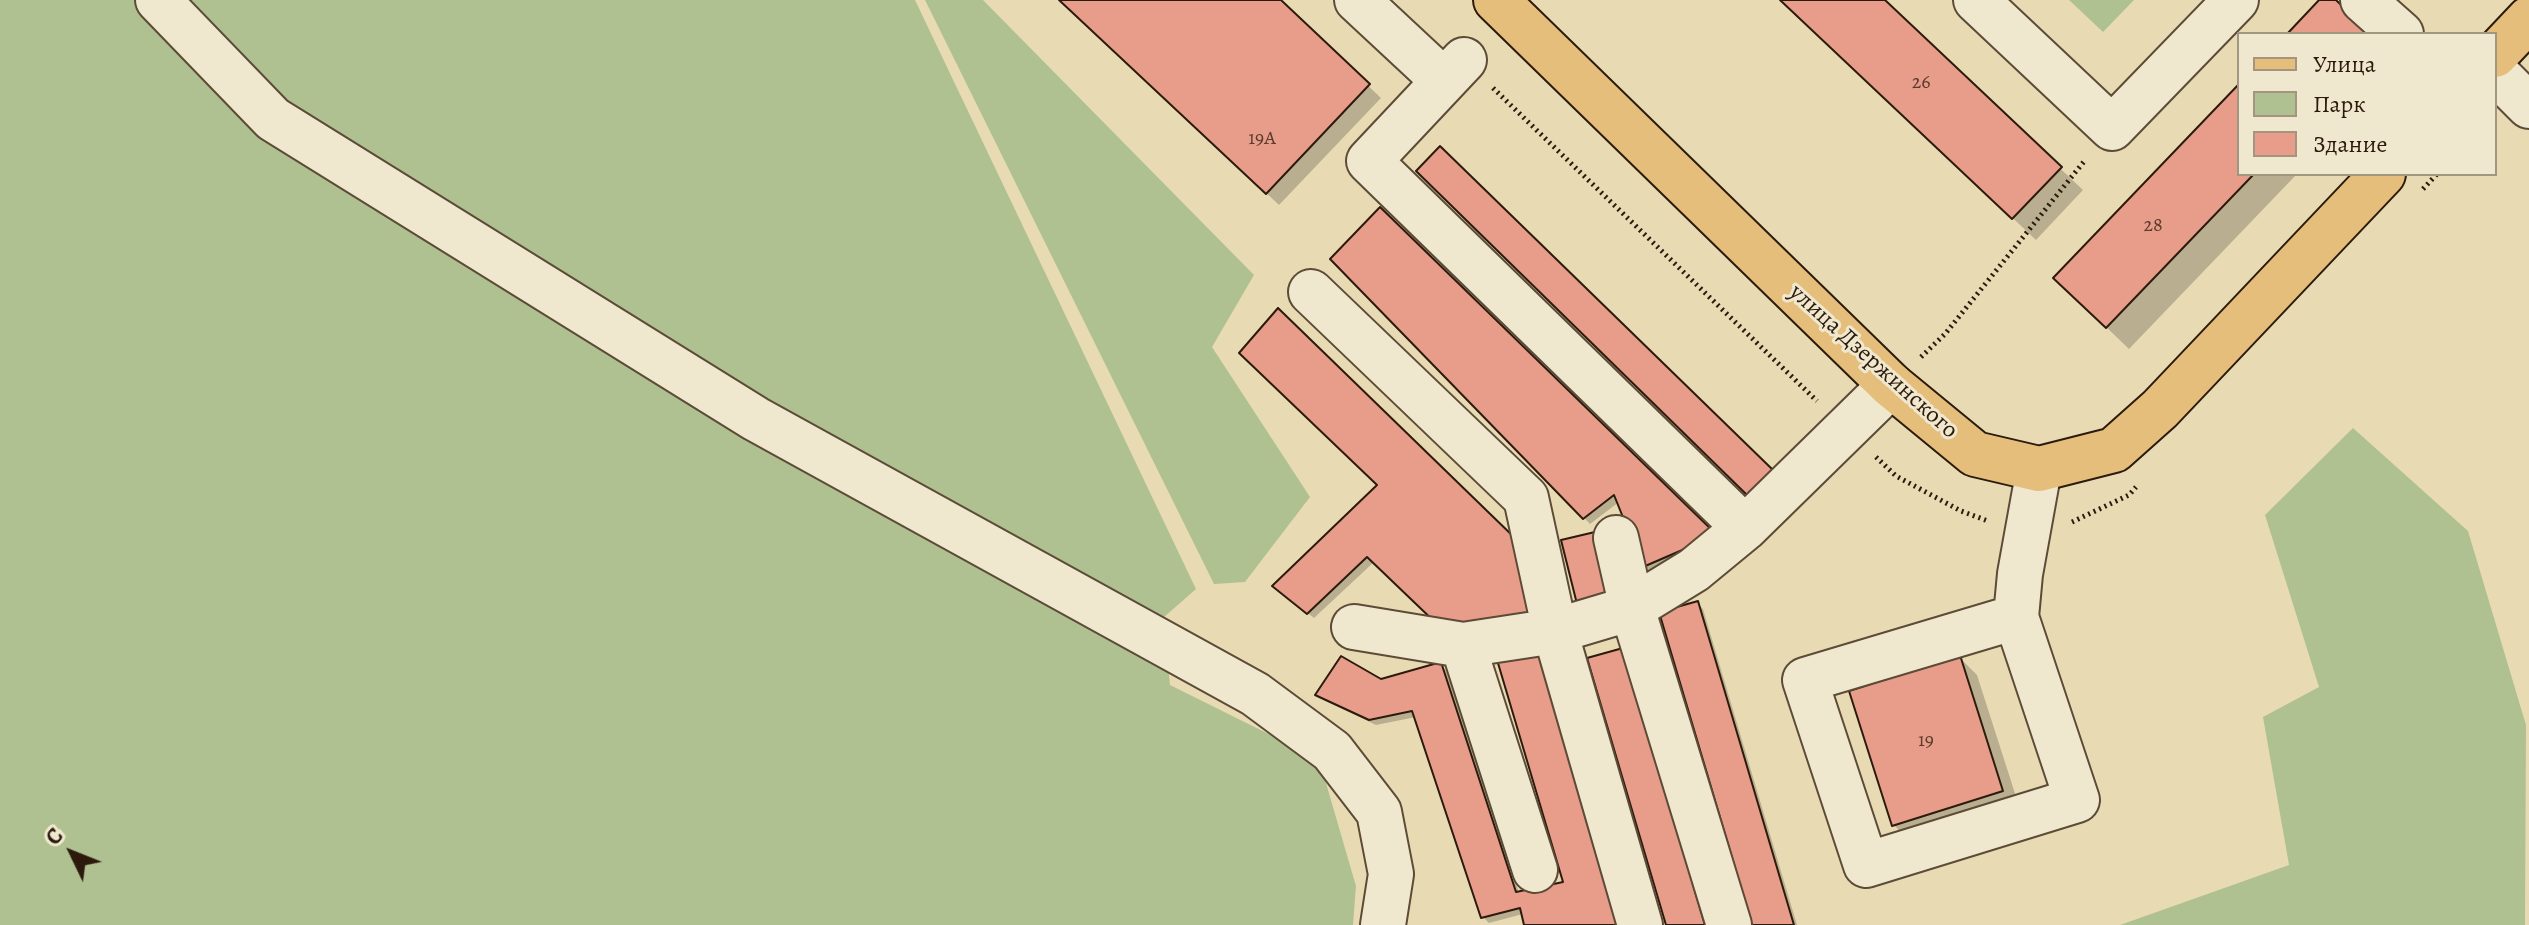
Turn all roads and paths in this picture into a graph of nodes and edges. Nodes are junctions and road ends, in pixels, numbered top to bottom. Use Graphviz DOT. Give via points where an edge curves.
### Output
graph roads {
  1 [pos="158,0"];
  2 [pos="1357,0"];
  3 [pos="1496,0"];
  4 [pos="1976,0"];
  5 [pos="2236,0"];
  6 [pos="2363,0"];
  7 [pos="2529,19"];
  8 [pos="2399,32"];
  9 [pos="2497,53"];
  10 [pos="1454,70"];
  11 [pos="2497,74"];
  12 [pos="2529,106"];
  13 [pos="2112,128"];
  14 [pos="2381,176"];
  15 [pos="1311,292"];
  16 [pos="1891,385"];
  17 [pos="1845,429"];
  18 [pos="2039,469"];
  19 [pos="1745,528"];
  20 [pos="1616,538"];
  21 [pos="1632,608"];
  22 [pos="2016,617"];
  23 [pos="1354,627"];
  24 [pos="1555,631"];
  25 [pos="1463,645"];
  26 [pos="1535,870"];
  27 [pos="1383,925"];
  28 [pos="1640,925"];
  29 [pos="1729,925"];
  1 -- 27 [label="street" via="273,119 756,419 1255,694 1332,751 1379,812 1391,874"];
  2 -- 10 [label="street"];
  3 -- 16 [label="main road, улица Дзержинского"];
  4 -- 13 [label="street"];
  5 -- 13 [label="street"];
  6 -- 8 [label="street"];
  7 -- 9 [label="main road"];
  10 -- 17 [label="path"];
  10 -- 19 [label="street" via="1369,161"];
  11 -- 12 [label="street"];
  13 -- 16 [label="path" via="1945,334"];
  14 -- 18 [label="main road, улица Дзержинского" via="2160,409 2114,450"];
  15 -- 24 [label="street" via="1526,498"];
  16 -- 17 [label="street"];
  16 -- 18 [label="main road, улица Дзержинского" via="1975,454"];
  17 -- 19 [label="street"];
  18 -- 22 [label="street"];
  19 -- 21 [label="street" via="1694,570"];
  20 -- 21 [label="street"];
  21 -- 24 [label="street"];
  21 -- 29 [label="street"];
  22 -- 22 [label="street" via="2077,800 1866,865 1805,680"];
  23 -- 25 [label="street"];
  24 -- 25 [label="street"];
  24 -- 28 [label="street"];
  25 -- 26 [label="street"];
}
